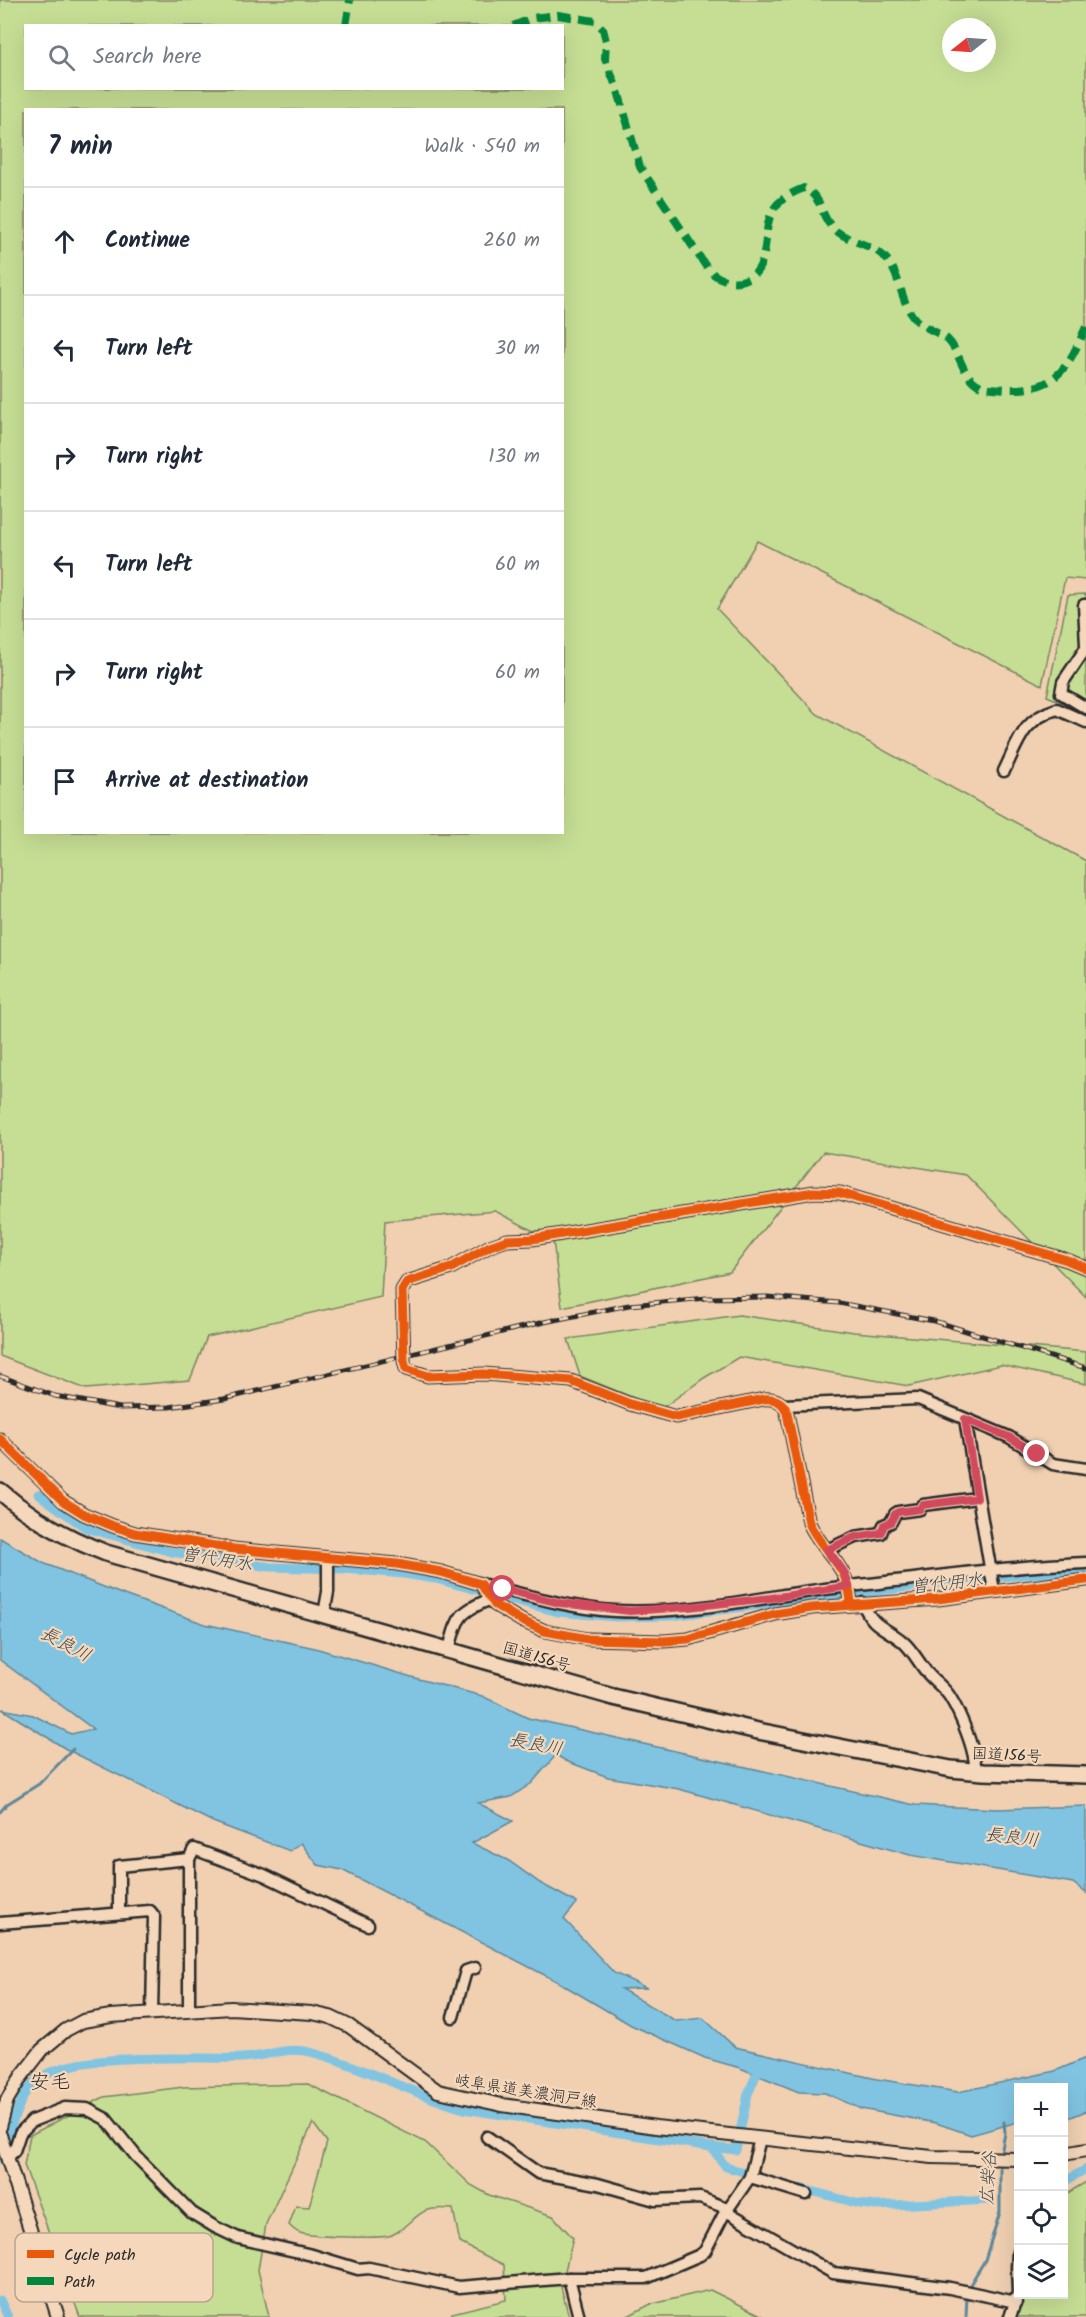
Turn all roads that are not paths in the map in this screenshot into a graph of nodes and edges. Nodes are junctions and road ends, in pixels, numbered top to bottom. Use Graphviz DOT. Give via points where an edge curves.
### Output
graph roads {
  1 [pos="1086,605"];
  2 [pos="1086,647"];
  3 [pos="1086,708"];
  4 [pos="1086,722"];
  5 [pos="1004,771"];
  6 [pos="1086,1268"];
  7 [pos="784,1405"];
  8 [pos="965,1419"];
  9 [pos="0,1439"];
  10 [pos="1086,1469"];
  11 [pos="0,1491"];
  12 [pos="977,1498"];
  13 [pos="827,1550"];
  14 [pos="1086,1563"];
  15 [pos="328,1566"];
  16 [pos="992,1579"];
  17 [pos="1086,1580"];
  18 [pos="486,1592"];
  19 [pos="850,1595"];
  20 [pos="863,1603"];
  21 [pos="772,1606"];
  22 [pos="324,1614"];
  23 [pos="449,1649"];
  24 [pos="975,1771"];
  25 [pos="1086,1775"];
  26 [pos="189,1859"];
  27 [pos="119,1913"];
  28 [pos="0,1923"];
  29 [pos="368,1925"];
  30 [pos="474,1968"];
  31 [pos="189,2010"];
  32 [pos="152,2013"];
  33 [pos="453,2017"];
  34 [pos="0,2127"];
  35 [pos="0,2135"];
  36 [pos="487,2138"];
  37 [pos="760,2139"];
  38 [pos="1,2140"];
  39 [pos="1086,2150"];
  40 [pos="1068,2153"];
  41 [pos="6,2157"];
  42 [pos="1014,2159"];
  43 [pos="751,2173"];
  44 [pos="806,2194"];
  45 [pos="727,2210"];
  46 [pos="33,2233"];
  47 [pos="568,2278"];
  48 [pos="1016,2299"];
  49 [pos="53,2302"];
  50 [pos="1016,2302"];
  51 [pos="58,2317"];
  52 [pos="579,2317"];
  53 [pos="1010,2317"];
  1 -- 2 [label="street"];
  2 -- 3 [label="street" via="1061,693"];
  4 -- 5 [label="street" via="1057,709 1034,719 1024,730"];
  6 -- 7 [label="street" via="840,1193 814,1191 507,1240 451,1268 407,1282 402,1290 406,1369 428,1376 484,1374 571,1381 676,1417 764,1399"];
  7 -- 8 [label="street" via="906,1398 928,1402"];
  7 -- 13 [label="street" via="809,1523"];
  8 -- 10 [label="street" via="1009,1437 1053,1464"];
  8 -- 12 [label="street"];
  9 -- 15 [label="street" via="63,1501 113,1526 181,1542"];
  11 -- 22 [label="highway, 国道156号" via="23,1512 77,1542"];
  12 -- 13 [label="street" via="898,1512 881,1533 855,1537"];
  12 -- 16 [label="street"];
  13 -- 19 [label="street" via="844,1572"];
  14 -- 16 [label="street"];
  15 -- 18 [label="street" via="397,1564 441,1572"];
  15 -- 22 [label="street"];
  16 -- 17 [label="street"];
  16 -- 19 [label="street"];
  16 -- 20 [label="street" via="938,1599"];
  18 -- 21 [label="street" via="613,1611"];
  18 -- 21 [label="street" via="505,1612 545,1631 613,1641 688,1639"];
  18 -- 23 [label="street" via="478,1604 458,1617"];
  19 -- 20 [label="street"];
  19 -- 21 [label="street"];
  19 -- 21 [label="street"];
  20 -- 24 [label="street" via="874,1622 912,1650 949,1695 970,1745"];
  22 -- 23 [label="highway, 国道156号"];
  23 -- 24 [label="highway, 国道156号" via="614,1697 758,1731"];
  24 -- 25 [label="highway, 国道156号"];
  26 -- 27 [label="street" via="119,1866"];
  26 -- 29 [label="street" via="194,1849 264,1875"];
  26 -- 31 [label="street"];
  27 -- 28 [label="street"];
  27 -- 32 [label="street" via="150,1911 154,1916"];
  30 -- 33 [label="street" via="465,1973"];
  31 -- 32 [label="main road, 岐阜県道美濃洞戸線"];
  31 -- 37 [label="main road, 岐阜県道美濃洞戸線" via="241,2008 330,2017 349,2026 438,2091 487,2106"];
  32 -- 34 [label="main road, 岐阜県道美濃洞戸線" via="84,2021 66,2030 42,2050 21,2077 7,2100"];
  35 -- 38 [label="main road"];
  36 -- 45 [label="street" via="538,2173 656,2200 700,2198"];
  37 -- 42 [label="main road, 岐阜県道美濃洞戸線" via="932,2157"];
  37 -- 43 [label="street"];
  38 -- 41 [label="main road"];
  39 -- 40 [label="main road"];
  41 -- 46 [label="main road"];
  41 -- 47 [label="street" via="32,2121 65,2108 87,2109 106,2119 192,2213 238,2238 358,2269 459,2287"];
  43 -- 44 [label="street"];
  43 -- 45 [label="street"];
  45 -- 47 [label="street" via="705,2251 652,2276"];
  45 -- 50 [label="street" via="833,2273 962,2290"];
  47 -- 52 [label="street"];
  48 -- 50 [label="street"];
  49 -- 51 [label="main road"];
  50 -- 53 [label="street"];
}
